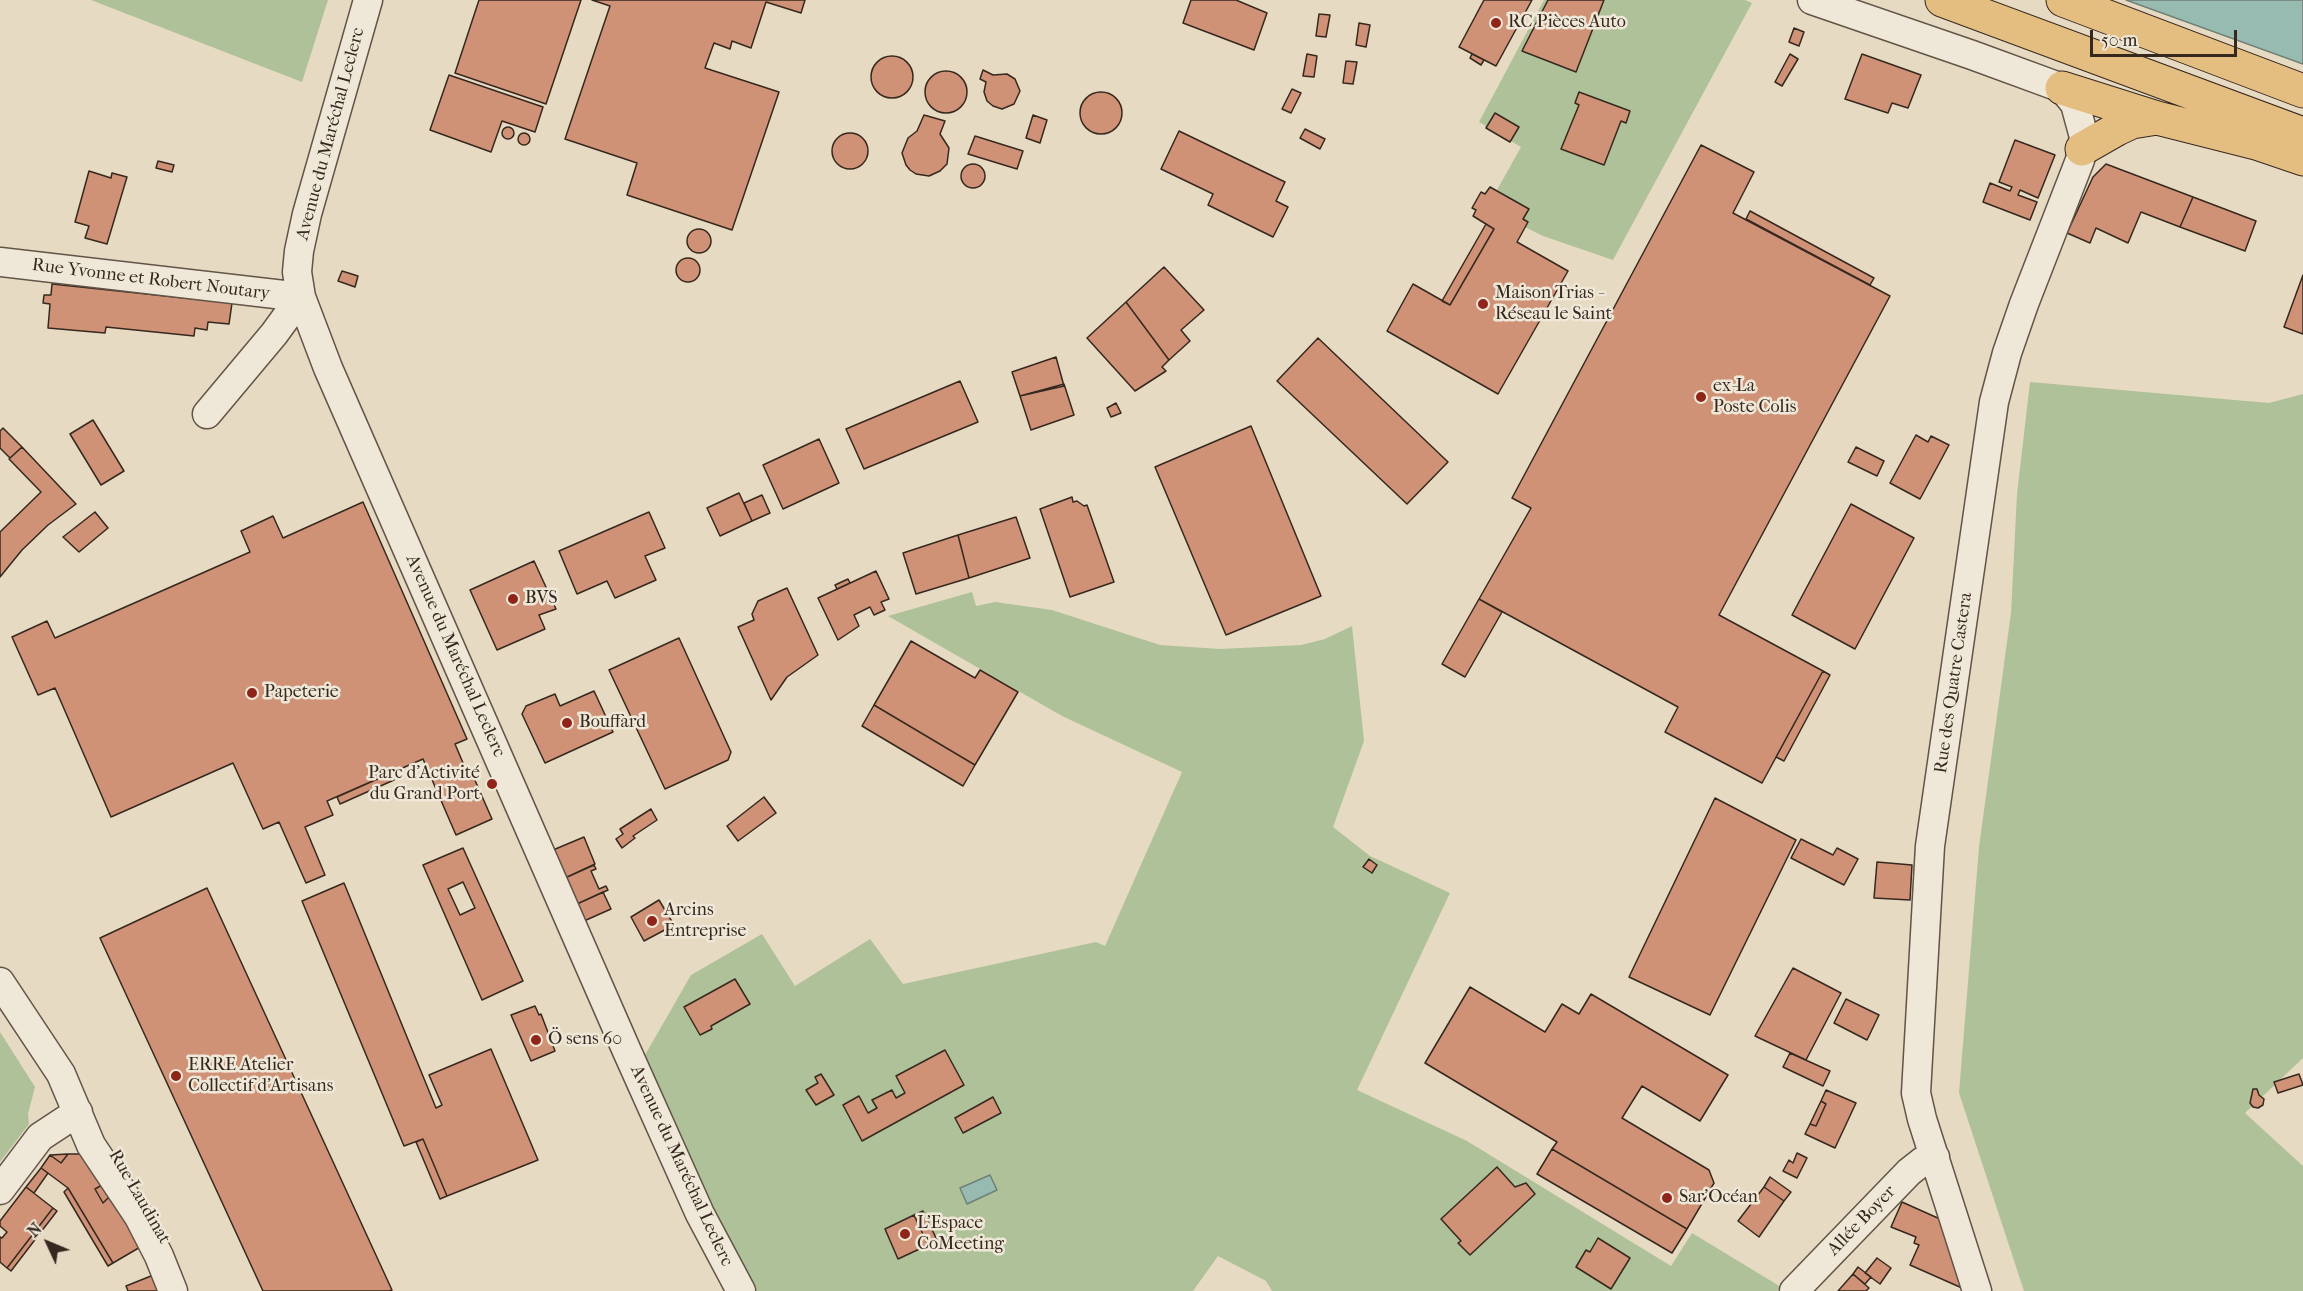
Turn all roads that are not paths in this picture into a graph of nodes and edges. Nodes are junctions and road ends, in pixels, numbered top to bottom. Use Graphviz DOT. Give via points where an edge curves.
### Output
graph roads {
  1 [pos="368,0"];
  2 [pos="1812,0"];
  3 [pos="1942,0"];
  4 [pos="2063,0"];
  5 [pos="2062,88"];
  6 [pos="2303,91"];
  7 [pos="2157,117"];
  8 [pos="2303,134"];
  9 [pos="2082,150"];
  10 [pos="2303,159"];
  11 [pos="0,262"];
  12 [pos="301,297"];
  13 [pos="207,414"];
  14 [pos="0,982"];
  15 [pos="0,1005"];
  16 [pos="78,1112"];
  17 [pos="1935,1157"];
  18 [pos="0,1190"];
  19 [pos="173,1291"];
  20 [pos="187,1291"];
  21 [pos="741,1291"];
  22 [pos="1794,1291"];
  23 [pos="1977,1291"];
  1 -- 12 [label="street, Avenue du Maréchal Leclerc" via="307,214 297,272"];
  2 -- 5 [label="street"];
  3 -- 8 [label="main road"];
  4 -- 6 [label="main road"];
  5 -- 7 [label="main road"];
  5 -- 9 [label="street, Rue des Quatre Castera" via="2080,117"];
  7 -- 9 [label="main road" via="2117,129"];
  7 -- 10 [label="main road"];
  9 -- 17 [label="street, Rue des Quatre Castera" via="2014,333 1994,402 1930,846 1916,1093"];
  11 -- 12 [label="street, Rue Yvonne et Robert Noutary"];
  12 -- 13 [label="street"];
  12 -- 21 [label="street, Avenue du Maréchal Leclerc" via="328,368 631,1059 700,1214"];
  14 -- 16 [label="street, Rue Laudinat" via="61,1074"];
  15 -- 16 [label="street, Rue Laudinat" via="50,1081"];
  16 -- 18 [label="street" via="40,1137"];
  16 -- 19 [label="street, Rue Laudinat" via="91,1144 139,1217"];
  16 -- 20 [label="street, Rue Laudinat" via="103,1136 150,1209"];
  17 -- 22 [label="street, Allée Boyer" via="1909,1173"];
  17 -- 23 [label="street, Rue des Quatre Castera"];
}
